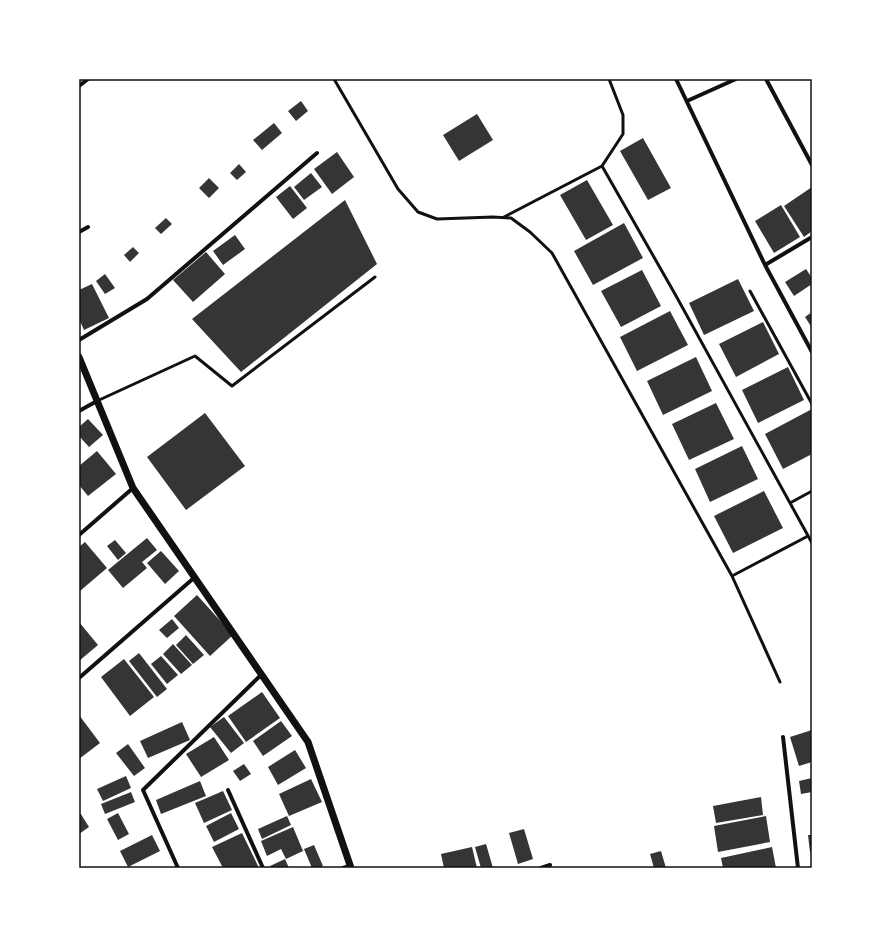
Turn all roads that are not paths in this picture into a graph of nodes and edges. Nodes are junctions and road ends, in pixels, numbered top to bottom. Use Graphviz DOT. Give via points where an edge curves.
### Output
graph roads {
  1 [pos="88,79"];
  2 [pos="334,79"];
  3 [pos="609,79"];
  4 [pos="676,79"];
  5 [pos="736,79"];
  6 [pos="766,79"];
  7 [pos="79,86"];
  8 [pos="687,101"];
  9 [pos="317,153"];
  10 [pos="812,165"];
  11 [pos="602,166"];
  12 [pos="503,217"];
  13 [pos="88,228"];
  14 [pos="79,232"];
  15 [pos="812,237"];
  16 [pos="765,265"];
  17 [pos="375,277"];
  18 [pos="750,291"];
  19 [pos="79,340"];
  20 [pos="812,352"];
  21 [pos="79,357"];
  22 [pos="97,401"];
  23 [pos="812,404"];
  24 [pos="79,411"];
  25 [pos="133,488"];
  26 [pos="812,491"];
  27 [pos="790,503"];
  28 [pos="79,535"];
  29 [pos="808,536"];
  30 [pos="812,543"];
  31 [pos="732,576"];
  32 [pos="196,577"];
  33 [pos="262,674"];
  34 [pos="79,678"];
  35 [pos="780,682"];
  36 [pos="783,737"];
  37 [pos="228,790"];
  38 [pos="550,865"];
  39 [pos="348,867"];
  40 [pos="178,868"];
  41 [pos="263,868"];
  42 [pos="541,868"];
  43 [pos="798,868"];
  1 -- 7 [label="street"];
  2 -- 12 [label="lane" via="398,189 418,212 437,219"];
  3 -- 11 [label="lane" via="623,115 623,134"];
  4 -- 8 [label="street"];
  5 -- 8 [label="street"];
  6 -- 10 [label="street"];
  8 -- 16 [label="street"];
  9 -- 19 [label="street" via="147,299"];
  11 -- 12 [label="lane"];
  11 -- 27 [label="lane"];
  12 -- 31 [label="lane" via="511,218 530,232 552,254"];
  13 -- 14 [label="street"];
  15 -- 16 [label="street"];
  16 -- 20 [label="street"];
  17 -- 22 [label="lane" via="232,386 195,356"];
  18 -- 23 [label="lane"];
  21 -- 22 [label="street"];
  22 -- 24 [label="street"];
  22 -- 25 [label="street"];
  25 -- 28 [label="street"];
  25 -- 32 [label="street"];
  26 -- 27 [label="lane"];
  27 -- 29 [label="lane"];
  29 -- 30 [label="lane"];
  29 -- 31 [label="lane"];
  31 -- 35 [label="lane"];
  32 -- 33 [label="street"];
  32 -- 34 [label="street"];
  33 -- 39 [label="street" via="308,742"];
  33 -- 40 [label="street" via="143,790"];
  36 -- 43 [label="street"];
  37 -- 41 [label="street"];
  38 -- 42 [label="street"];
}
